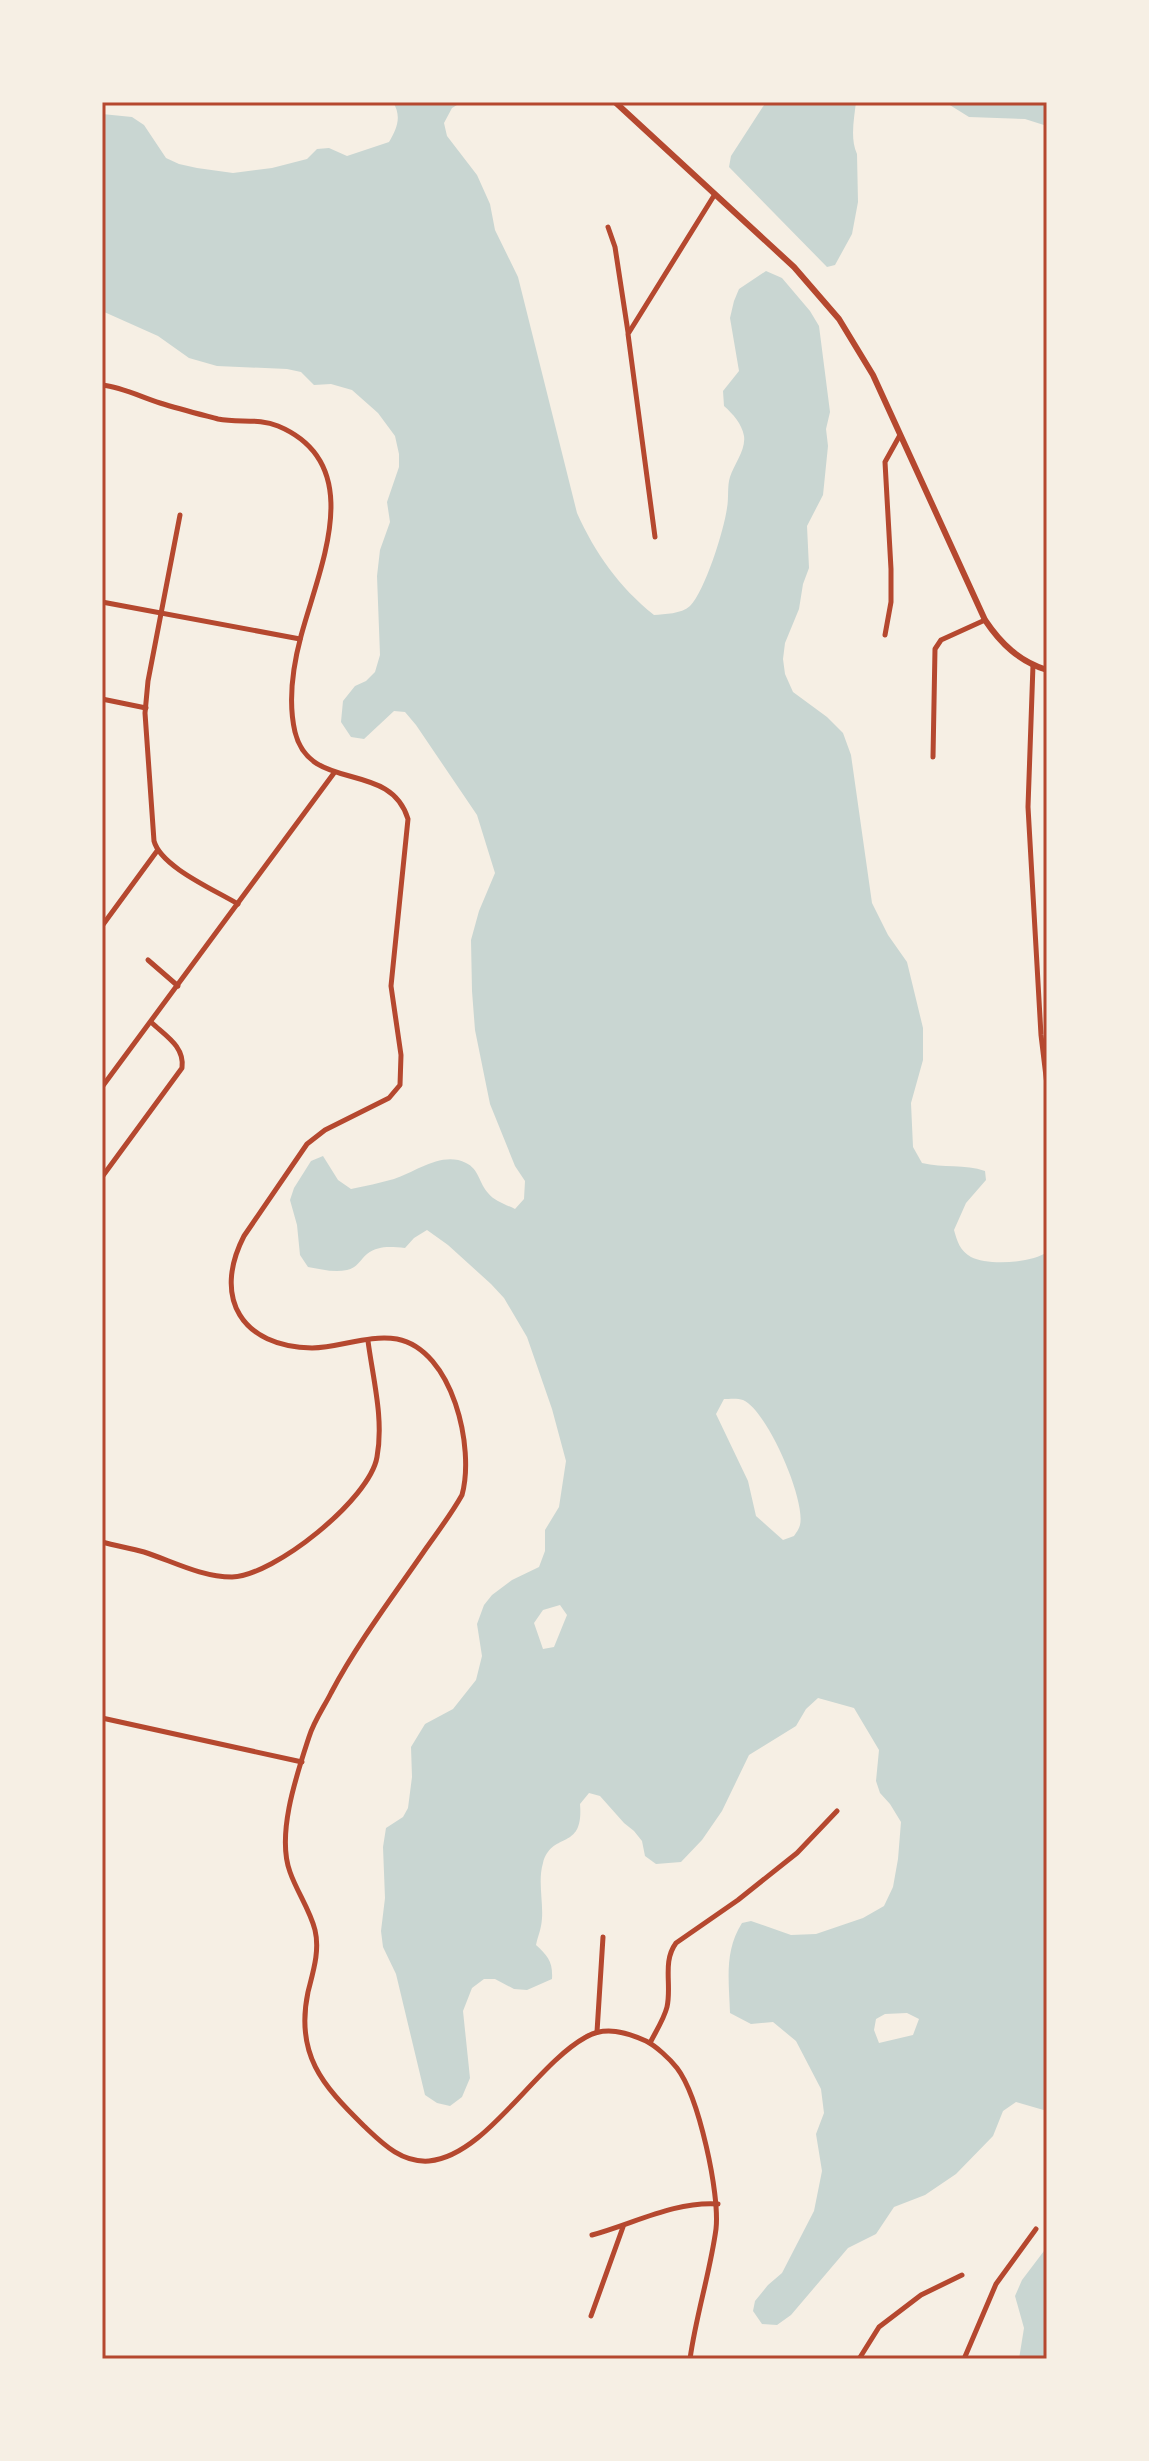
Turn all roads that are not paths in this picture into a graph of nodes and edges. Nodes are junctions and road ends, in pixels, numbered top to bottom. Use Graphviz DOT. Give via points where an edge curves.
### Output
graph roads {
  1 [pos="615,102"];
  2 [pos="715,194"];
  3 [pos="608,227"];
  4 [pos="628,334"];
  5 [pos="102,385"];
  6 [pos="900,435"];
  7 [pos="180,515"];
  8 [pos="655,537"];
  9 [pos="102,602"];
  10 [pos="161,615"];
  11 [pos="985,620"];
  12 [pos="885,635"];
  13 [pos="300,639"];
  14 [pos="1033,665"];
  15 [pos="1047,670"];
  16 [pos="102,699"];
  17 [pos="146,708"];
  18 [pos="933,757"];
  19 [pos="334,773"];
  20 [pos="157,851"];
  21 [pos="238,904"];
  22 [pos="102,926"];
  23 [pos="148,960"];
  24 [pos="178,986"];
  25 [pos="152,1023"];
  26 [pos="1047,1085"];
  27 [pos="102,1087"];
  28 [pos="102,1177"];
  29 [pos="368,1341"];
  30 [pos="102,1542"];
  31 [pos="102,1718"];
  32 [pos="302,1762"];
  33 [pos="837,1811"];
  34 [pos="603,1937"];
  35 [pos="597,2032"];
  36 [pos="650,2043"];
  37 [pos="718,2204"];
  38 [pos="623,2227"];
  39 [pos="1036,2229"];
  40 [pos="592,2235"];
  41 [pos="962,2275"];
  42 [pos="591,2316"];
  43 [pos="690,2359"];
  44 [pos="859,2359"];
  45 [pos="964,2359"];
  1 -- 2 [label="street"];
  2 -- 4 [label="street"];
  2 -- 6 [label="street" via="794,267 839,319 873,375"];
  3 -- 4 [label="street"];
  4 -- 8 [label="street"];
  5 -- 13 [label="street" via="222,420 276,425 312,449 331,488 331,510 323,564"];
  6 -- 11 [label="street"];
  6 -- 12 [label="street" via="885,462 891,569"];
  7 -- 10 [label="street"];
  9 -- 10 [label="street"];
  10 -- 13 [label="street"];
  10 -- 17 [label="street"];
  11 -- 14 [label="street" via="1001,642"];
  11 -- 18 [label="street" via="941,640 935,649"];
  13 -- 19 [label="street" via="292,701 295,733 304,753"];
  14 -- 15 [label="street"];
  14 -- 26 [label="street" via="1028,807"];
  16 -- 17 [label="street"];
  17 -- 20 [label="street"];
  19 -- 21 [label="street"];
  19 -- 29 [label="street" via="392,791 408,819 391,986 402,1078 389,1098 307,1144 244,1236 230,1292 241,1317 275,1341 309,1348"];
  20 -- 21 [label="street"];
  20 -- 22 [label="street"];
  21 -- 24 [label="street"];
  23 -- 24 [label="street"];
  24 -- 25 [label="street"];
  25 -- 27 [label="street"];
  25 -- 28 [label="street" via="179,1048 180,1074"];
  29 -- 30 [label="street" via="378,1416 377,1460 357,1493 309,1539 257,1572 227,1577"];
  29 -- 32 [label="street" via="408,1343 439,1369 460,1423 465,1485 345,1668 311,1732"];
  31 -- 32 [label="street"];
  32 -- 35 [label="street" via="284,1849 315,1930 305,2036 327,2087 386,2148 428,2161 450,2155 486,2130 570,2048"];
  33 -- 36 [label="street" via="797,1853 676,1943 668,1962 667,2006"];
  34 -- 35 [label="street"];
  35 -- 36 [label="street" via="610,2030"];
  36 -- 37 [label="street" via="677,2068 693,2098"];
  37 -- 38 [label="street" via="685,2206"];
  37 -- 43 [label="street"];
  38 -- 40 [label="street"];
  38 -- 42 [label="street"];
  39 -- 45 [label="street" via="996,2284"];
  41 -- 44 [label="street" via="921,2295 879,2327"];
}
